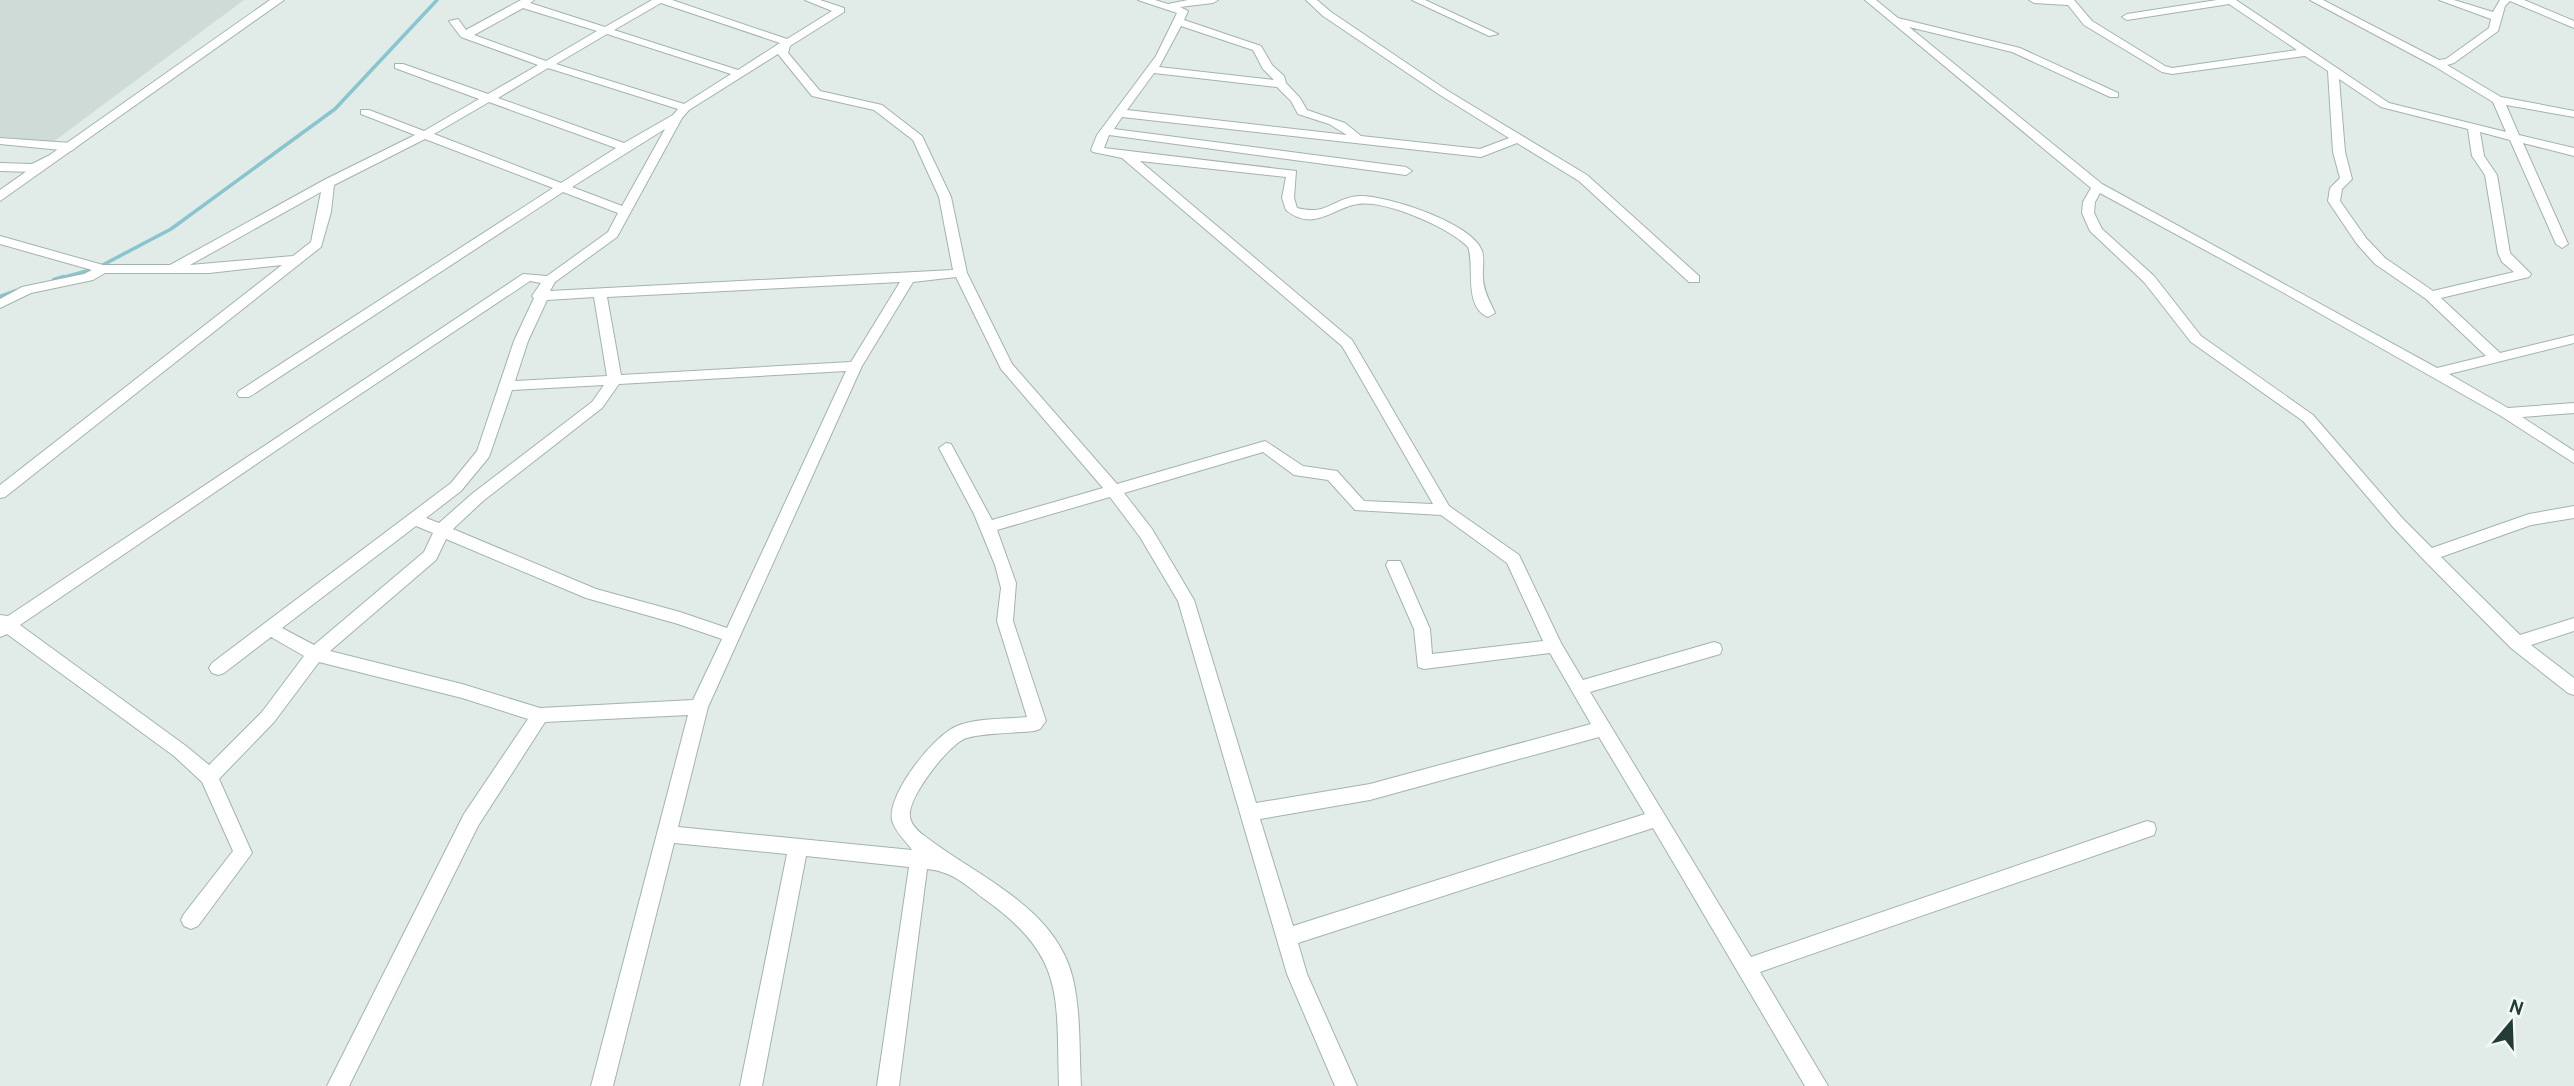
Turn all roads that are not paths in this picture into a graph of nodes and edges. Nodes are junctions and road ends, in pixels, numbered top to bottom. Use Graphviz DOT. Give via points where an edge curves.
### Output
graph roads {
  1 [pos="278,0"];
  2 [pos="661,0"];
  3 [pos="810,0"];
  4 [pos="1143,0"];
  5 [pos="1213,0"];
  6 [pos="1311,0"];
  7 [pos="1417,0"];
  8 [pos="1870,0"];
  9 [pos="2034,0"];
  10 [pos="2230,0"];
  11 [pos="2315,0"];
  12 [pos="2444,0"];
  13 [pos="2506,0"];
  14 [pos="2515,0"];
  15 [pos="2069,1"];
  16 [pos="525,2"];
  17 [pos="1168,3"];
  18 [pos="2127,17"];
  19 [pos="2497,17"];
  20 [pos="1894,20"];
  21 [pos="454,21"];
  22 [pos="1178,22"];
  23 [pos="2574,25"];
  24 [pos="606,31"];
  25 [pos="1493,34"];
  26 [pos="465,35"];
  27 [pos="786,42"];
  28 [pos="2308,52"];
  29 [pos="2438,64"];
  30 [pos="548,65"];
  31 [pos="399,66"];
  32 [pos="1152,69"];
  33 [pos="2333,70"];
  34 [pos="738,73"];
  35 [pos="1280,84"];
  36 [pos="2114,95"];
  37 [pos="488,99"];
  38 [pos="2498,100"];
  39 [pos="365,112"];
  40 [pos="681,113"];
  41 [pos="1119,113"];
  42 [pos="2574,114"];
  43 [pos="2473,127"];
  44 [pos="1106,131"];
  45 [pos="426,134"];
  46 [pos="1516,139"];
  47 [pos="2517,139"];
  48 [pos="0,141"];
  49 [pos="1358,141"];
  50 [pos="69,147"];
  51 [pos="625,147"];
  52 [pos="2574,152"];
  53 [pos="1126,156"];
  54 [pos="0,167"];
  55 [pos="1406,171"];
  56 [pos="328,183"];
  57 [pos="2098,187"];
  58 [pos="561,188"];
  59 [pos="0,197"];
  60 [pos="623,211"];
  61 [pos="0,240"];
  62 [pos="2562,244"];
  63 [pos="296,260"];
  64 [pos="103,269"];
  65 [pos="171,271"];
  66 [pos="960,273"];
  67 [pos="909,278"];
  68 [pos="1694,279"];
  69 [pos="549,280"];
  70 [pos="600,293"];
  71 [pos="539,296"];
  72 [pos="2431,296"];
  73 [pos="0,304"];
  74 [pos="1488,313"];
  75 [pos="2574,339"];
  76 [pos="2497,358"];
  77 [pos="855,366"];
  78 [pos="2435,373"];
  79 [pos="615,380"];
  80 [pos="506,386"];
  81 [pos="244,394"];
  82 [pos="2574,408"];
  83 [pos="2506,413"];
  84 [pos="946,447"];
  85 [pos="2574,458"];
  86 [pos="1113,490"];
  87 [pos="0,493"];
  88 [pos="1444,510"];
  89 [pos="2574,512"];
  90 [pos="414,519"];
  91 [pos="989,527"];
  92 [pos="443,529"];
  93 [pos="2429,555"];
  94 [pos="1394,565"];
  95 [pos="2574,624"];
  96 [pos="3,625"];
  97 [pos="270,629"];
  98 [pos="732,636"];
  99 [pos="2517,643"];
  100 [pos="1554,646"];
  101 [pos="1714,649"];
  102 [pos="314,654"];
  103 [pos="218,668"];
  104 [pos="1579,688"];
  105 [pos="2574,688"];
  106 [pos="699,707"];
  107 [pos="540,715"];
  108 [pos="1603,729"];
  109 [pos="209,778"];
  110 [pos="1251,812"];
  111 [pos="1656,819"];
  112 [pos="2147,829"];
  113 [pos="669,834"];
  114 [pos="798,848"];
  115 [pos="920,853"];
  116 [pos="191,920"];
  117 [pos="1287,936"];
  118 [pos="1745,968"];
  119 [pos="338,1086"];
  120 [pos="602,1086"];
  121 [pos="751,1086"];
  122 [pos="888,1086"];
  123 [pos="1070,1086"];
  124 [pos="1346,1086"];
  125 [pos="1817,1086"];
  1 -- 50 [label="street"];
  2 -- 24 [label="street"];
  2 -- 27 [label="street"];
  3 -- 27 [label="street" via="840,10"];
  4 -- 17 [label="street"];
  5 -- 17 [label="street"];
  6 -- 46 [label="street"];
  7 -- 25 [label="street"];
  8 -- 20 [label="street"];
  9 -- 15 [label="street"];
  10 -- 18 [label="street"];
  10 -- 28 [label="street"];
  11 -- 29 [label="street"];
  12 -- 19 [label="street"];
  13 -- 19 [label="street"];
  14 -- 23 [label="street"];
  15 -- 28 [label="street" via="2088,23 2162,69"];
  16 -- 24 [label="street"];
  16 -- 26 [label="street"];
  17 -- 22 [label="street" via="1183,11"];
  19 -- 29 [label="street" via="2494,29"];
  20 -- 36 [label="street" via="2016,50"];
  20 -- 57 [label="street"];
  21 -- 26 [label="street"];
  22 -- 32 [label="street"];
  22 -- 35 [label="street" via="1257,48"];
  24 -- 30 [label="street"];
  24 -- 34 [label="street"];
  26 -- 30 [label="street"];
  27 -- 34 [label="street"];
  27 -- 66 [label="street" via="783,53 816,94 878,107 918,138 945,197"];
  28 -- 33 [label="street"];
  29 -- 38 [label="street"];
  30 -- 37 [label="street"];
  30 -- 40 [label="street"];
  31 -- 37 [label="street"];
  32 -- 35 [label="street"];
  32 -- 41 [label="street"];
  33 -- 43 [label="street" via="2385,104"];
  33 -- 72 [label="street" via="2339,152 2346,179 2336,188 2334,201 2380,261"];
  34 -- 40 [label="street"];
  35 -- 49 [label="street" via="1302,112 1335,123"];
  37 -- 45 [label="street"];
  37 -- 51 [label="street"];
  38 -- 42 [label="street"];
  38 -- 47 [label="street"];
  39 -- 45 [label="street"];
  40 -- 51 [label="street"];
  40 -- 60 [label="street"];
  41 -- 44 [label="street"];
  41 -- 49 [label="street"];
  43 -- 47 [label="street"];
  43 -- 72 [label="street" via="2478,156 2491,175 2504,253 2524,274"];
  44 -- 53 [label="street" via="1097,150"];
  44 -- 55 [label="street"];
  45 -- 56 [label="street"];
  45 -- 58 [label="street"];
  46 -- 49 [label="street" via="1481,153"];
  46 -- 68 [label="street" via="1583,178"];
  47 -- 52 [label="street"];
  47 -- 62 [label="street"];
  48 -- 50 [label="street"];
  50 -- 54 [label="street" via="34,168"];
  50 -- 59 [label="street"];
  51 -- 58 [label="street"];
  53 -- 74 [label="street" via="1292,174 1288,198 1292,209 1310,215 1358,200 1385,202 1438,223 1473,244 1479,257 1478,289"];
  53 -- 88 [label="street" via="1347,343"];
  56 -- 63 [label="street" via="317,244"];
  56 -- 65 [label="street"];
  57 -- 78 [label="street"];
  57 -- 93 [label="street" via="2088,213 2096,231 2149,279 2196,339 2308,418"];
  58 -- 60 [label="street"];
  58 -- 81 [label="street"];
  60 -- 69 [label="street" via="613,234"];
  61 -- 64 [label="street"];
  63 -- 65 [label="street"];
  63 -- 87 [label="street"];
  64 -- 65 [label="street"];
  64 -- 73 [label="street" via="88,277 27,290"];
  66 -- 67 [label="street"];
  66 -- 86 [label="street" via="1006,366"];
  67 -- 70 [label="street"];
  67 -- 77 [label="street"];
  69 -- 71 [label="street"];
  69 -- 96 [label="street" via="528,277"];
  70 -- 71 [label="street"];
  70 -- 79 [label="street"];
  71 -- 80 [label="street"];
  72 -- 76 [label="street"];
  75 -- 76 [label="street"];
  76 -- 78 [label="street"];
  77 -- 79 [label="street"];
  77 -- 98 [label="street"];
  78 -- 83 [label="street"];
  79 -- 80 [label="street"];
  79 -- 92 [label="street" via="597,405"];
  80 -- 90 [label="street" via="484,453 456,487"];
  82 -- 83 [label="street"];
  83 -- 85 [label="street"];
  84 -- 91 [label="street"];
  86 -- 88 [label="street" via="1265,446 1299,471 1332,475 1360,506"];
  86 -- 91 [label="street"];
  86 -- 110 [label="street" via="1146,533 1186,600"];
  88 -- 100 [label="street" via="1513,559"];
  89 -- 93 [label="street" via="2529,520"];
  90 -- 92 [label="street"];
  90 -- 97 [label="street"];
  91 -- 115 [label="street" via="1009,585 1004,621 1037,721 963,731 945,742 899,810"];
  92 -- 98 [label="street" via="592,594"];
  92 -- 102 [label="street" via="430,556"];
  93 -- 99 [label="street"];
  94 -- 100 [label="street" via="1422,629 1424,662"];
  95 -- 99 [label="street"];
  96 -- 109 [label="street" via="180,751"];
  97 -- 102 [label="street"];
  97 -- 103 [label="street"];
  98 -- 106 [label="street"];
  99 -- 105 [label="street"];
  100 -- 104 [label="street"];
  101 -- 104 [label="street"];
  102 -- 107 [label="street"];
  102 -- 109 [label="street" via="268,717"];
  104 -- 108 [label="street"];
  106 -- 107 [label="street"];
  106 -- 113 [label="street"];
  107 -- 119 [label="street" via="471,820"];
  108 -- 110 [label="street" via="1370,792"];
  108 -- 111 [label="street"];
  109 -- 116 [label="street" via="243,853"];
  110 -- 117 [label="street"];
  111 -- 117 [label="street"];
  111 -- 118 [label="street"];
  112 -- 118 [label="street"];
  113 -- 114 [label="street"];
  113 -- 120 [label="street"];
  114 -- 115 [label="street"];
  114 -- 121 [label="street"];
  115 -- 122 [label="street"];
  115 -- 123 [label="street" via="947,862 1000,898 1031,926 1057,964 1063,983"];
  117 -- 124 [label="street" via="1297,974"];
  118 -- 125 [label="street"];
}
